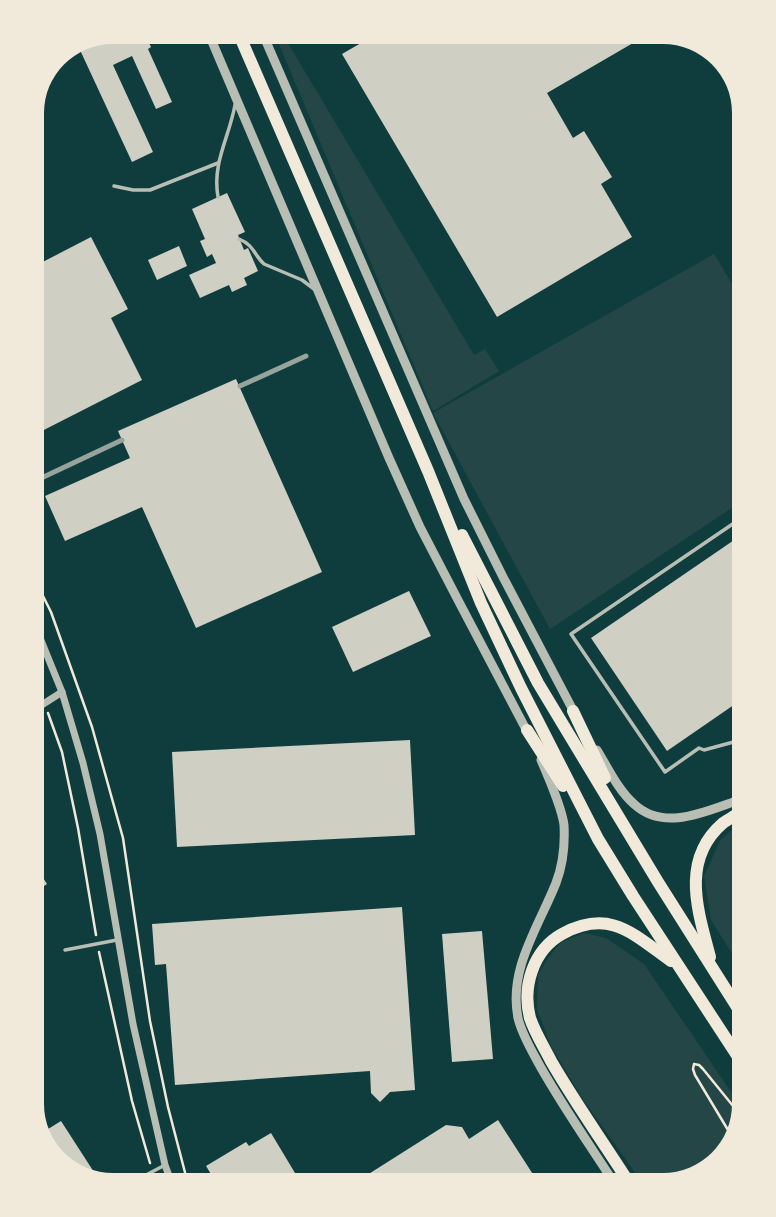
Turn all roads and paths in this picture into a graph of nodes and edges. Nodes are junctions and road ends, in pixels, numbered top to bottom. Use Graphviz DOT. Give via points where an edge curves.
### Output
graph roads {
  1 [pos="213,44"];
  2 [pos="243,44"];
  3 [pos="267,44"];
  4 [pos="236,100"];
  5 [pos="218,163"];
  6 [pos="114,186"];
  7 [pos="218,197"];
  8 [pos="239,239"];
  9 [pos="319,292"];
  10 [pos="428,471"];
  11 [pos="732,524"];
  12 [pos="44,598"];
  13 [pos="44,648"];
  14 [pos="62,692"];
  15 [pos="44,704"];
  16 [pos="573,711"];
  17 [pos="527,730"];
  18 [pos="732,742"];
  19 [pos="732,802"];
  20 [pos="732,818"];
  21 [pos="598,839"];
  22 [pos="636,844"];
  23 [pos="117,940"];
  24 [pos="65,950"];
  25 [pos="678,965"];
  26 [pos="713,971"];
  27 [pos="732,1000"];
  28 [pos="732,1048"];
  29 [pos="732,1105"];
  30 [pos="728,1130"];
  31 [pos="165,1165"];
  32 [pos="150,1173"];
  33 [pos="166,1173"];
  34 [pos="185,1173"];
  35 [pos="608,1173"];
  36 [pos="623,1173"];
  1 -- 4 [label="street"];
  2 -- 10 [label="highway"];
  3 -- 16 [label="street" via="464,499"];
  4 -- 5 [label="lane"];
  4 -- 9 [label="street"];
  5 -- 6 [label="lane" via="150,190"];
  5 -- 7 [label="lane"];
  8 -- 9 [label="lane" via="252,246 264,264"];
  9 -- 17 [label="street" via="421,527"];
  10 -- 21 [label="highway" via="481,603"];
  10 -- 22 [label="highway" via="538,683"];
  11 -- 18 [label="lane" via="571,634 665,772 699,748"];
  12 -- 34 [label="path" via="92,727 123,838 150,1021"];
  13 -- 14 [label="street"];
  14 -- 15 [label="street"];
  14 -- 23 [label="street" via="100,834"];
  16 -- 19 [label="street" via="635,806 671,819"];
  16 -- 22 [label="highway"];
  17 -- 21 [label="highway"];
  17 -- 35 [label="street" via="564,822 564,853 518,973 518,1019 552,1087"];
  20 -- 26 [label="highway" via="708,841 697,864 698,911"];
  21 -- 25 [label="highway"];
  22 -- 26 [label="highway"];
  23 -- 24 [label="lane"];
  23 -- 31 [label="street"];
  25 -- 28 [label="highway"];
  25 -- 36 [label="highway" via="629,932 591,923 556,937 541,951 530,975 530,1016 538,1037"];
  26 -- 27 [label="highway"];
  29 -- 30 [label="path" via="694,1064 695,1075"];
  31 -- 32 [label="lane"];
  31 -- 33 [label="street"];
}
